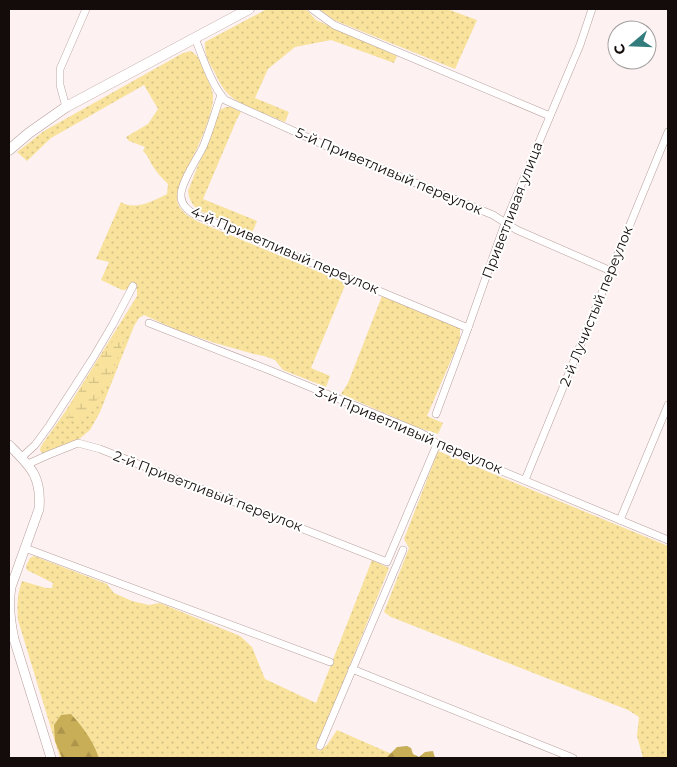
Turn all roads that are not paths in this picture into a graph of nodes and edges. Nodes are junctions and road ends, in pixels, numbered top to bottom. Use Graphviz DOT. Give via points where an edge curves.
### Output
graph roads {
  1 [pos="86,9"];
  2 [pos="250,9"];
  3 [pos="312,9"];
  4 [pos="592,9"];
  5 [pos="195,38"];
  6 [pos="221,96"];
  7 [pos="66,107"];
  8 [pos="550,116"];
  9 [pos="668,132"];
  10 [pos="9,150"];
  11 [pos="505,223"];
  12 [pos="611,271"];
  13 [pos="132,286"];
  14 [pos="149,323"];
  15 [pos="468,328"];
  16 [pos="668,404"];
  17 [pos="436,414"];
  18 [pos="437,444"];
  19 [pos="9,445"];
  20 [pos="25,461"];
  21 [pos="525,480"];
  22 [pos="620,520"];
  23 [pos="668,540"];
  24 [pos="25,548"];
  25 [pos="403,550"];
  26 [pos="9,600"];
  27 [pos="9,620"];
  28 [pos="330,662"];
  29 [pos="352,669"];
  30 [pos="320,746"];
  31 [pos="51,758"];
  32 [pos="573,758"];
  1 -- 7 [label="street" via="60,69"];
  2 -- 5 [label="main road"];
  3 -- 8 [label="street" via="334,25"];
  4 -- 8 [label="street, Приветливая улица"];
  5 -- 6 [label="street"];
  5 -- 7 [label="main road"];
  6 -- 11 [label="street, 5-й Приветливый переулок"];
  6 -- 15 [label="street, 4-й Приветливый переулок" via="203,146 182,187 182,203 187,209"];
  7 -- 10 [label="main road"];
  8 -- 11 [label="street, Приветливая улица"];
  9 -- 12 [label="street, 2-й Лучистый переулок"];
  11 -- 12 [label="street, 5-й Приветливый переулок"];
  11 -- 15 [label="street, Приветливая улица"];
  12 -- 21 [label="street, 2-й Лучистый переулок"];
  13 -- 20 [label="street" via="93,358"];
  14 -- 18 [label="street, 3-й Приветливый переулок" via="421,433"];
  15 -- 17 [label="street, Приветливая улица"];
  16 -- 22 [label="street"];
  18 -- 20 [label="street, 2-й Приветливый переулок" via="387,562 78,443"];
  18 -- 21 [label="street, 3-й Приветливый переулок"];
  19 -- 20 [label="street"];
  20 -- 24 [label="street" via="34,473 40,497"];
  21 -- 22 [label="street, 3-й Приветливый переулок"];
  22 -- 23 [label="street, 3-й Приветливый переулок"];
  24 -- 26 [label="street"];
  24 -- 28 [label="street"];
  25 -- 29 [label="street"];
  26 -- 27 [label="street"];
  27 -- 31 [label="street"];
  29 -- 30 [label="street"];
  29 -- 32 [label="street"];
}
